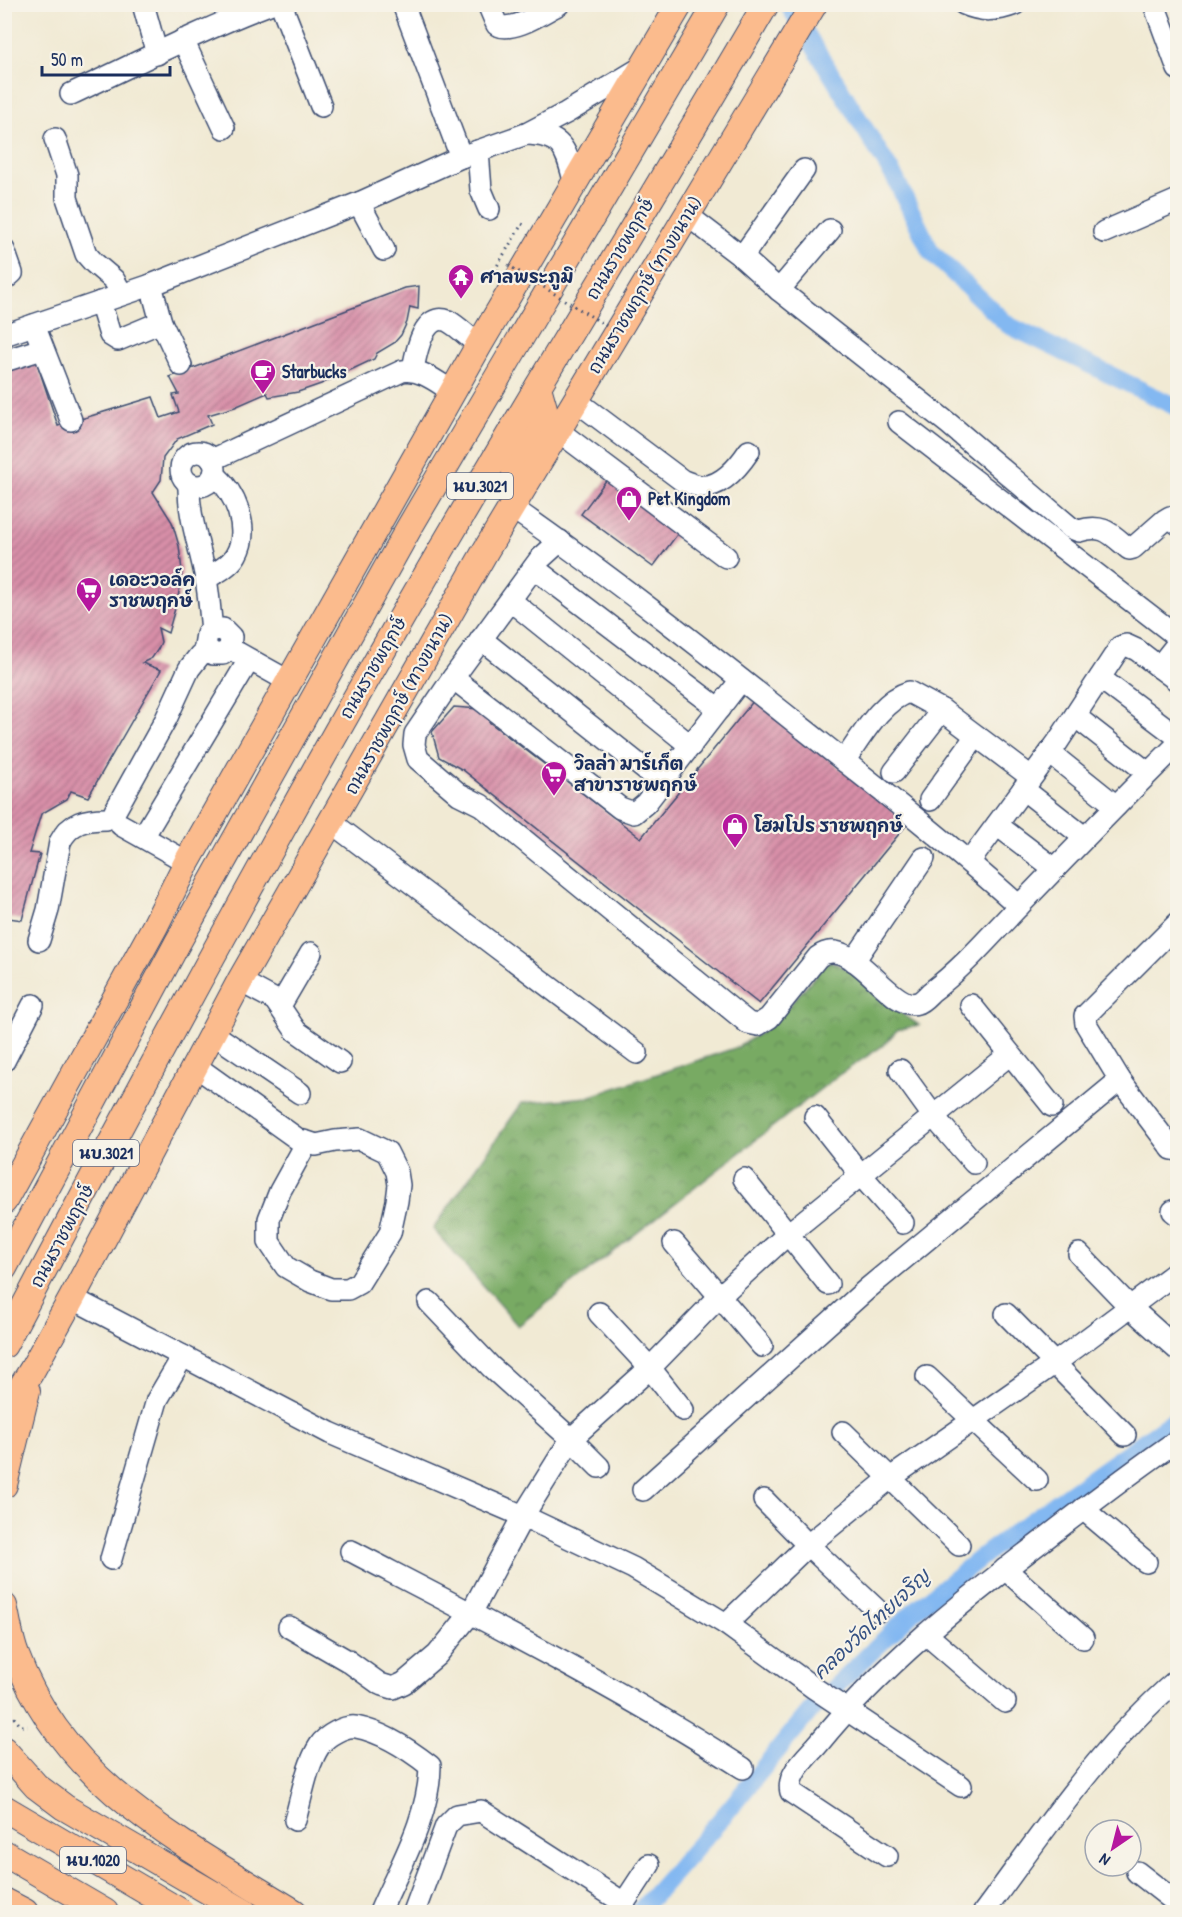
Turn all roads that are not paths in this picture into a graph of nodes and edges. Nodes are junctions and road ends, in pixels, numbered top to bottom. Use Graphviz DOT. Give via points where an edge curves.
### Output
graph roads {
  1 [pos="143,4"];
  2 [pos="281,4"];
  3 [pos="403,4"];
  4 [pos="488,4"];
  5 [pos="559,4"];
  6 [pos="680,4"];
  7 [pos="717,4"];
  8 [pos="814,4"];
  9 [pos="964,4"];
  10 [pos="1015,4"];
  11 [pos="1154,4"];
  12 [pos="260,6"];
  13 [pos="763,10"];
  14 [pos="183,40"];
  15 [pos="157,54"];
  16 [pos="644,65"];
  17 [pos="1178,69"];
  18 [pos="71,94"];
  19 [pos="321,106"];
  20 [pos="224,128"];
  21 [pos="526,134"];
  22 [pos="55,139"];
  23 [pos="469,154"];
  24 [pos="804,170"];
  25 [pos="575,184"];
  26 [pos="1178,200"];
  27 [pos="359,203"];
  28 [pos="489,209"];
  29 [pos="687,215"];
  30 [pos="830,230"];
  31 [pos="1104,232"];
  32 [pos="4,250"];
  33 [pos="384,250"];
  34 [pos="742,257"];
  35 [pos="4,280"];
  36 [pos="151,285"];
  37 [pos="779,290"];
  38 [pos="122,294"];
  39 [pos="100,302"];
  40 [pos="161,322"];
  41 [pos="34,325"];
  42 [pos="4,335"];
  43 [pos="479,345"];
  44 [pos="42,349"];
  45 [pos="4,361"];
  46 [pos="181,365"];
  47 [pos="413,369"];
  48 [pos="538,387"];
  49 [pos="453,392"];
  50 [pos="575,400"];
  51 [pos="70,420"];
  52 [pos="899,422"];
  53 [pos="949,424"];
  54 [pos="557,430"];
  55 [pos="931,446"];
  56 [pos="749,451"];
  57 [pos="213,467"];
  58 [pos="189,483"];
  59 [pos="511,507"];
  60 [pos="1178,524"];
  61 [pos="409,528"];
  62 [pos="560,541"];
  63 [pos="486,550"];
  64 [pos="726,557"];
  65 [pos="534,568"];
  66 [pos="206,578"];
  67 [pos="511,601"];
  68 [pos="320,626"];
  69 [pos="212,630"];
  70 [pos="1178,637"];
  71 [pos="482,639"];
  72 [pos="1178,643"];
  73 [pos="230,648"];
  74 [pos="208,651"];
  75 [pos="249,660"];
  76 [pos="1160,667"];
  77 [pos="453,678"];
  78 [pos="1100,678"];
  79 [pos="741,680"];
  80 [pos="1178,681"];
  81 [pos="290,682"];
  82 [pos="719,709"];
  83 [pos="942,710"];
  84 [pos="1075,716"];
  85 [pos="976,736"];
  86 [pos="1178,737"];
  87 [pos="1178,744"];
  88 [pos="691,746"];
  89 [pos="1050,753"];
  90 [pos="844,761"];
  91 [pos="894,772"];
  92 [pos="1148,773"];
  93 [pos="662,783"];
  94 [pos="1027,783"];
  95 [pos="930,800"];
  96 [pos="1116,806"];
  97 [pos="114,818"];
  98 [pos="332,823"];
  99 [pos="997,825"];
  100 [pos="143,837"];
  101 [pos="1084,837"];
  102 [pos="924,858"];
  103 [pos="970,861"];
  104 [pos="187,862"];
  105 [pos="1055,869"];
  106 [pos="1019,906"];
  107 [pos="1178,923"];
  108 [pos="39,940"];
  109 [pos="311,953"];
  110 [pos="854,961"];
  111 [pos="240,981"];
  112 [pos="33,1005"];
  113 [pos="971,1005"];
  114 [pos="280,1006"];
  115 [pos="212,1033"];
  116 [pos="637,1053"];
  117 [pos="1009,1055"];
  118 [pos="4,1060"];
  119 [pos="340,1062"];
  120 [pos="194,1065"];
  121 [pos="900,1070"];
  122 [pos="1120,1080"];
  123 [pos="300,1093"];
  124 [pos="1052,1106"];
  125 [pos="815,1117"];
  126 [pos="934,1117"];
  127 [pos="307,1142"];
  128 [pos="1178,1150"];
  129 [pos="974,1163"];
  130 [pos="860,1174"];
  131 [pos="744,1179"];
  132 [pos="8,1184"];
  133 [pos="903,1223"];
  134 [pos="788,1234"];
  135 [pos="675,1243"];
  136 [pos="1079,1254"];
  137 [pos="4,1268"];
  138 [pos="1178,1271"];
  139 [pos="828,1284"];
  140 [pos="720,1296"];
  141 [pos="72,1298"];
  142 [pos="429,1302"];
  143 [pos="1131,1308"];
  144 [pos="599,1312"];
  145 [pos="1006,1314"];
  146 [pos="4,1345"];
  147 [pos="762,1346"];
  148 [pos="1178,1350"];
  149 [pos="183,1356"];
  150 [pos="1056,1363"];
  151 [pos="650,1368"];
  152 [pos="32,1370"];
  153 [pos="927,1377"];
  154 [pos="683,1410"];
  155 [pos="4,1415"];
  156 [pos="972,1420"];
  157 [pos="843,1432"];
  158 [pos="1125,1435"];
  159 [pos="571,1439"];
  160 [pos="1173,1451"];
  161 [pos="599,1467"];
  162 [pos="889,1479"];
  163 [pos="1037,1480"];
  164 [pos="4,1485"];
  165 [pos="643,1490"];
  166 [pos="764,1500"];
  167 [pos="1083,1509"];
  168 [pos="523,1515"];
  169 [pos="808,1545"];
  170 [pos="959,1545"];
  171 [pos="351,1551"];
  172 [pos="111,1559"];
  173 [pos="1146,1562"];
  174 [pos="1005,1569"];
  175 [pos="4,1606"];
  176 [pos="878,1611"];
  177 [pos="471,1613"];
  178 [pos="726,1624"];
  179 [pos="289,1627"];
  180 [pos="926,1634"];
  181 [pos="1083,1638"];
  182 [pos="1178,1679"];
  183 [pos="1005,1702"];
  184 [pos="842,1706"];
  185 [pos="4,1750"];
  186 [pos="743,1768"];
  187 [pos="961,1786"];
  188 [pos="64,1807"];
  189 [pos="4,1809"];
  190 [pos="295,1820"];
  191 [pos="4,1852"];
  192 [pos="887,1856"];
  193 [pos="649,1865"];
  194 [pos="1143,1877"];
  195 [pos="4,1901"];
  196 [pos="1178,1904"];
  197 [pos="631,1908"];
  198 [pos="25,1912"];
  199 [pos="105,1912"];
  200 [pos="181,1912"];
  201 [pos="244,1912"];
  202 [pos="294,1912"];
  203 [pos="380,1912"];
  204 [pos="414,1912"];
  205 [pos="984,1912"];
  1 -- 15 [label="street"];
  2 -- 19 [label="street"];
  3 -- 23 [label="street"];
  4 -- 5 [label="street" via="497,25 504,28 514,27"];
  6 -- 16 [label="main road"];
  7 -- 61 [label="main road, ถนนราชพฤกษ์ / นบ.3021"];
  8 -- 29 [label="main road, ถนนราชพฤกษ์ (ทางขนาน) / นบ.3021"];
  9 -- 10 [label="street" via="1000,10"];
  11 -- 17 [label="street"];
  12 -- 14 [label="street"];
  13 -- 48 [label="main road, ถนนราชพฤกษ์ / นบ.3021"];
  14 -- 15 [label="street"];
  14 -- 20 [label="street"];
  15 -- 18 [label="street"];
  16 -- 21 [label="street"];
  16 -- 25 [label="main road"];
  21 -- 23 [label="street"];
  21 -- 25 [label="street" via="544,134 562,147"];
  22 -- 38 [label="street" via="67,175 67,198 86,254 114,280"];
  23 -- 27 [label="street"];
  23 -- 28 [label="street"];
  24 -- 34 [label="street"];
  25 -- 43 [label="main road"];
  26 -- 31 [label="street"];
  27 -- 33 [label="street"];
  27 -- 36 [label="street"];
  29 -- 34 [label="street"];
  29 -- 50 [label="main road, ถนนราชพฤกษ์ (ทางขนาน) / นบ.3021"];
  30 -- 37 [label="street"];
  32 -- 35 [label="street" via="12,273"];
  34 -- 37 [label="street"];
  36 -- 38 [label="street"];
  36 -- 40 [label="street"];
  37 -- 53 [label="street"];
  38 -- 39 [label="street"];
  39 -- 40 [label="street" via="110,335 118,340"];
  39 -- 41 [label="street"];
  40 -- 46 [label="street"];
  41 -- 42 [label="street"];
  41 -- 44 [label="street"];
  43 -- 47 [label="street" via="447,321 436,320 422,334"];
  43 -- 49 [label="main road"];
  44 -- 45 [label="street"];
  44 -- 51 [label="street"];
  47 -- 49 [label="street"];
  47 -- 57 [label="street" via="390,376"];
  48 -- 63 [label="main road" via="544,408 486,530"];
  48 -- 146 [label="main road, ถนนราชพฤกษ์ / นบ.3021" via="330,743"];
  49 -- 68 [label="main road"];
  50 -- 54 [label="main road, ถนนราชพฤกษ์ (ทางขนาน) / นบ.3021"];
  50 -- 56 [label="street" via="683,481 702,486 715,484 739,466"];
  52 -- 55 [label="street"];
  53 -- 55 [label="street"];
  53 -- 60 [label="street" via="1071,528 1101,528 1129,549 1170,517"];
  54 -- 59 [label="main road, ถนนราชพฤกษ์ (ทางขนาน) / นบ.3021"];
  54 -- 64 [label="street"];
  55 -- 70 [label="street"];
  57 -- 58 [label="street" via="210,481 197,486"];
  57 -- 58 [label="street" via="207,454 192,453 186,457 181,471"];
  57 -- 66 [label="street" via="233,499 241,534 235,556"];
  58 -- 66 [label="street" via="189,505"];
  59 -- 62 [label="street"];
  59 -- 63 [label="main road, ถนนราชพฤกษ์ (ทางขนาน) / นบ.3021"];
  61 -- 68 [label="main road" via="390,541 333,620"];
  61 -- 137 [label="main road, ถนนราชพฤกษ์ / นบ.3021" via="178,942"];
  62 -- 65 [label="street"];
  62 -- 79 [label="street"];
  63 -- 98 [label="main road, ถนนราชพฤกษ์ (ทางขนาน) / นบ.3021"];
  65 -- 67 [label="street"];
  65 -- 82 [label="street"];
  66 -- 69 [label="street"];
  67 -- 71 [label="street"];
  67 -- 88 [label="street"];
  68 -- 81 [label="main road"];
  69 -- 73 [label="street" via="227,632 231,637"];
  69 -- 74 [label="street" via="205,640"];
  71 -- 77 [label="street"];
  71 -- 93 [label="street"];
  72 -- 76 [label="street"];
  73 -- 74 [label="street" via="218,655"];
  73 -- 75 [label="street"];
  74 -- 97 [label="street" via="189,669"];
  75 -- 81 [label="street"];
  75 -- 100 [label="street"];
  76 -- 78 [label="street" via="1123,645"];
  76 -- 80 [label="street"];
  77 -- 93 [label="street" via="620,808 634,813"];
  77 -- 110 [label="street" via="415,734 418,759 459,794 481,805 748,1023 758,1025 770,1018 823,953 837,951"];
  78 -- 84 [label="street"];
  78 -- 86 [label="street"];
  79 -- 82 [label="street"];
  79 -- 90 [label="street"];
  81 -- 104 [label="main road"];
  82 -- 88 [label="street"];
  83 -- 85 [label="street"];
  83 -- 90 [label="street" via="909,692 899,695 885,706"];
  83 -- 91 [label="street"];
  84 -- 89 [label="street"];
  84 -- 92 [label="street"];
  85 -- 94 [label="street"];
  85 -- 95 [label="street"];
  87 -- 92 [label="street"];
  88 -- 93 [label="street"];
  89 -- 94 [label="street"];
  89 -- 96 [label="street"];
  90 -- 103 [label="street"];
  92 -- 96 [label="street"];
  94 -- 99 [label="street"];
  94 -- 101 [label="street"];
  96 -- 101 [label="street"];
  97 -- 100 [label="street"];
  97 -- 108 [label="street" via="86,819 64,832"];
  98 -- 111 [label="main road, ถนนราชพฤกษ์ (ทางขนาน) / นบ.3021"];
  98 -- 116 [label="street"];
  99 -- 103 [label="street"];
  99 -- 105 [label="street"];
  100 -- 104 [label="street"];
  101 -- 105 [label="street"];
  102 -- 110 [label="street"];
  103 -- 106 [label="street"];
  104 -- 132 [label="main road"];
  105 -- 106 [label="street"];
  106 -- 110 [label="street" via="987,941 917,1003 898,999"];
  107 -- 122 [label="street" via="1085,1016"];
  109 -- 114 [label="street"];
  111 -- 114 [label="street"];
  111 -- 115 [label="main road, ถนนราชพฤกษ์ (ทางขนาน) / นบ.3021"];
  112 -- 118 [label="street"];
  113 -- 117 [label="street"];
  114 -- 119 [label="street" via="296,1031"];
  115 -- 120 [label="main road, ถนนราชพฤกษ์ (ทางขนาน) / นบ.3021"];
  115 -- 123 [label="street"];
  117 -- 124 [label="street"];
  117 -- 126 [label="street"];
  120 -- 127 [label="street"];
  120 -- 141 [label="main road, ถนนราชพฤกษ์ (ทางขนาน) / นบ.3021"];
  121 -- 126 [label="street"];
  122 -- 128 [label="street" via="1172,1149"];
  122 -- 165 [label="street" via="867,1289"];
  125 -- 130 [label="street"];
  126 -- 129 [label="street"];
  126 -- 130 [label="street"];
  127 -- 127 [label="street" via="269,1219 269,1242 286,1267 331,1289 348,1289 359,1283 390,1233 398,1201 397,1172 387,1152 360,1139 316,1145"];
  130 -- 133 [label="street"];
  130 -- 134 [label="street"];
  131 -- 134 [label="street"];
  134 -- 139 [label="street"];
  134 -- 140 [label="street"];
  135 -- 140 [label="street"];
  136 -- 143 [label="street"];
  138 -- 143 [label="street"];
  140 -- 147 [label="street"];
  140 -- 151 [label="street"];
  141 -- 149 [label="street"];
  141 -- 152 [label="main road, ถนนราชพฤกษ์ (ทางขนาน) / นบ.3021"];
  142 -- 159 [label="street" via="491,1367"];
  143 -- 148 [label="street"];
  143 -- 150 [label="street"];
  144 -- 151 [label="street"];
  145 -- 150 [label="street"];
  149 -- 168 [label="street" via="330,1433"];
  149 -- 172 [label="street" via="157,1400"];
  150 -- 156 [label="street"];
  150 -- 158 [label="street"];
  151 -- 154 [label="street"];
  151 -- 159 [label="street"];
  152 -- 155 [label="main road, ถนนราชพฤกษ์ (ทางขนาน) / นบ.3021"];
  152 -- 164 [label="main road"];
  153 -- 156 [label="street"];
  156 -- 162 [label="street"];
  156 -- 163 [label="street"];
  157 -- 162 [label="street"];
  159 -- 161 [label="street"];
  159 -- 168 [label="street"];
  160 -- 167 [label="street"];
  162 -- 169 [label="street"];
  162 -- 170 [label="street"];
  166 -- 169 [label="street"];
  167 -- 173 [label="street"];
  167 -- 174 [label="street"];
  168 -- 177 [label="street"];
  168 -- 178 [label="street" via="633,1568"];
  169 -- 176 [label="street"];
  169 -- 178 [label="street"];
  171 -- 177 [label="street"];
  174 -- 180 [label="street"];
  174 -- 181 [label="street"];
  175 -- 202 [label="main road" via="16,1654 33,1692 54,1727 95,1776 163,1832"];
  177 -- 179 [label="street" via="437,1655 393,1688 380,1684"];
  177 -- 186 [label="street" via="680,1728"];
  178 -- 184 [label="street"];
  180 -- 183 [label="street"];
  180 -- 184 [label="street"];
  182 -- 205 [label="street" via="1087,1773"];
  184 -- 187 [label="street"];
  184 -- 192 [label="street" via="791,1779 790,1792"];
  185 -- 188 [label="main road, นบ.1020" via="36,1786"];
  188 -- 189 [label="main road"];
  188 -- 201 [label="main road, นบ.1020"];
  189 -- 200 [label="main road, นบ.1020, bridge"];
  190 -- 203 [label="street" via="321,1744 343,1730 354,1726 395,1742 430,1766 430,1784 421,1818"];
  191 -- 199 [label="main road, นบ.1020"];
  193 -- 197 [label="street"];
  194 -- 196 [label="street"];
  195 -- 198 [label="main road"];
  197 -- 204 [label="street" via="481,1811 457,1815 446,1826"];
}
